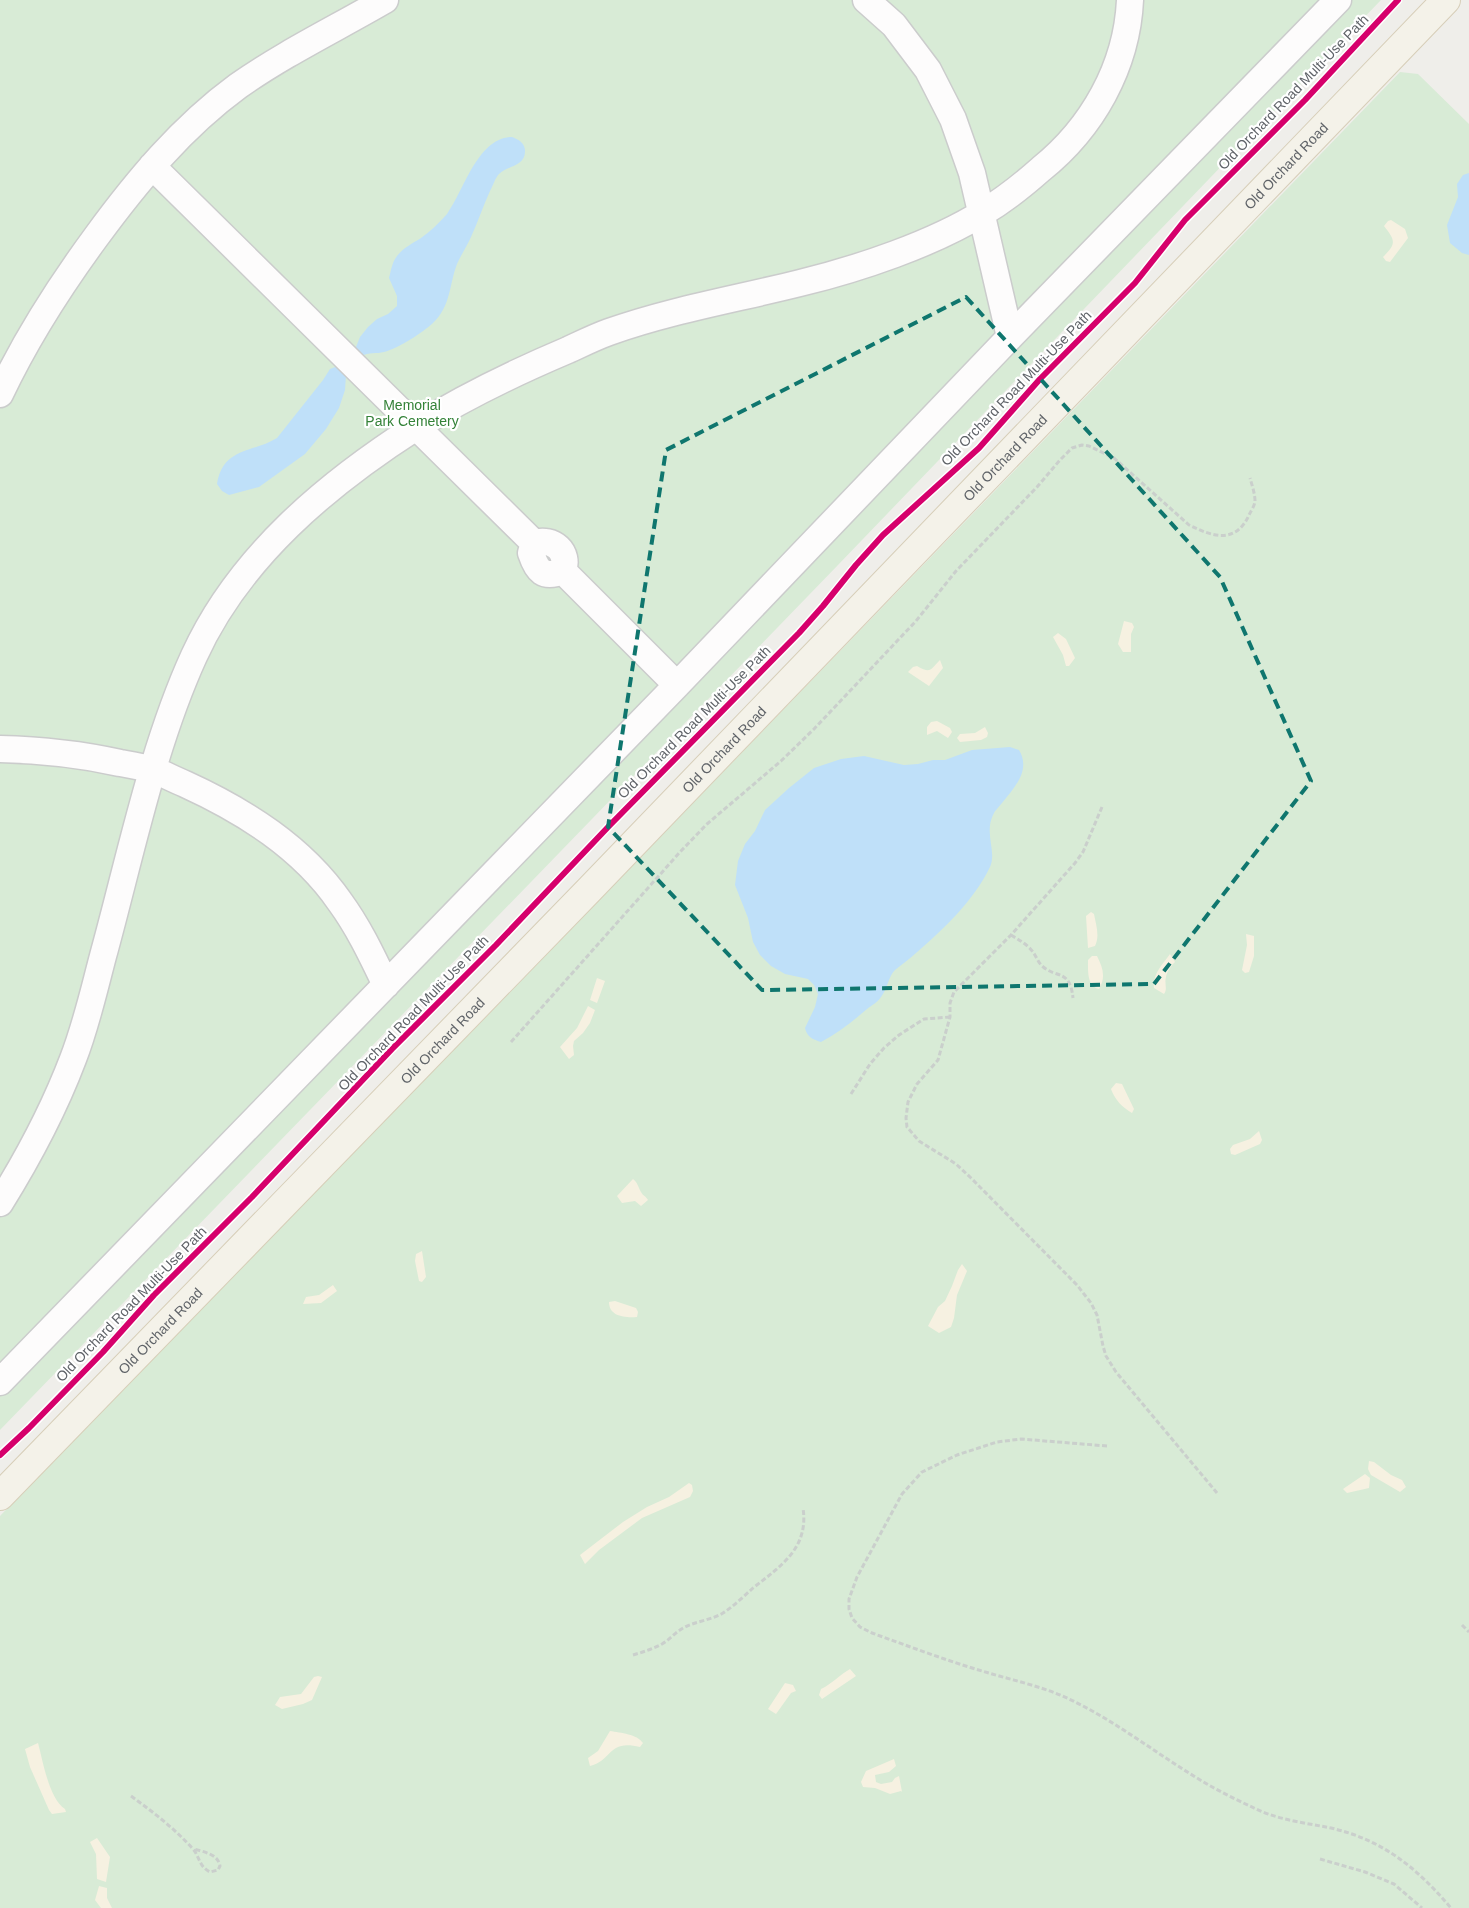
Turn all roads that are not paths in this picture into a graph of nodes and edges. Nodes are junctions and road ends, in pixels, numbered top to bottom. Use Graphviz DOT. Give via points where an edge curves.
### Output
graph roads {
  1 [pos="385,0"];
  2 [pos="866,0"];
  3 [pos="1130,0"];
  4 [pos="1338,0"];
  5 [pos="1446,0"];
  6 [pos="152,166"];
  7 [pos="981,214"];
  8 [pos="1010,337"];
  9 [pos="0,394"];
  10 [pos="418,426"];
  11 [pos="677,685"];
  12 [pos="0,749"];
  13 [pos="153,770"];
  14 [pos="386,985"];
  15 [pos="0,1203"];
  16 [pos="0,1382"];
  17 [pos="0,1496"];
  1 -- 6 [label="lane" via="282,56 238,86 199,118"];
  2 -- 7 [label="lane" via="894,25 928,70 954,119 972,173"];
  3 -- 7 [label="lane" via="1120,58 1102,98 1078,135 1051,162"];
  4 -- 8 [label="lane"];
  5 -- 17 [label="main road, Old Orchard Road"];
  6 -- 9 [label="lane" via="72,270"];
  6 -- 10 [label="lane"];
  7 -- 8 [label="lane"];
  7 -- 10 [label="lane" via="929,240 838,272 609,332 476,393"];
  8 -- 11 [label="lane"];
  10 -- 11 [label="lane" via="534,543 552,542 560,548 565,558 563,571"];
  10 -- 13 [label="lane" via="318,498 249,569 195,654"];
  11 -- 14 [label="lane"];
  12 -- 13 [label="lane" via="46,750"];
  13 -- 14 [label="lane" via="211,796 285,843 339,900 363,937"];
  13 -- 15 [label="lane" via="94,993 73,1058 46,1120"];
  14 -- 16 [label="lane"];
}
